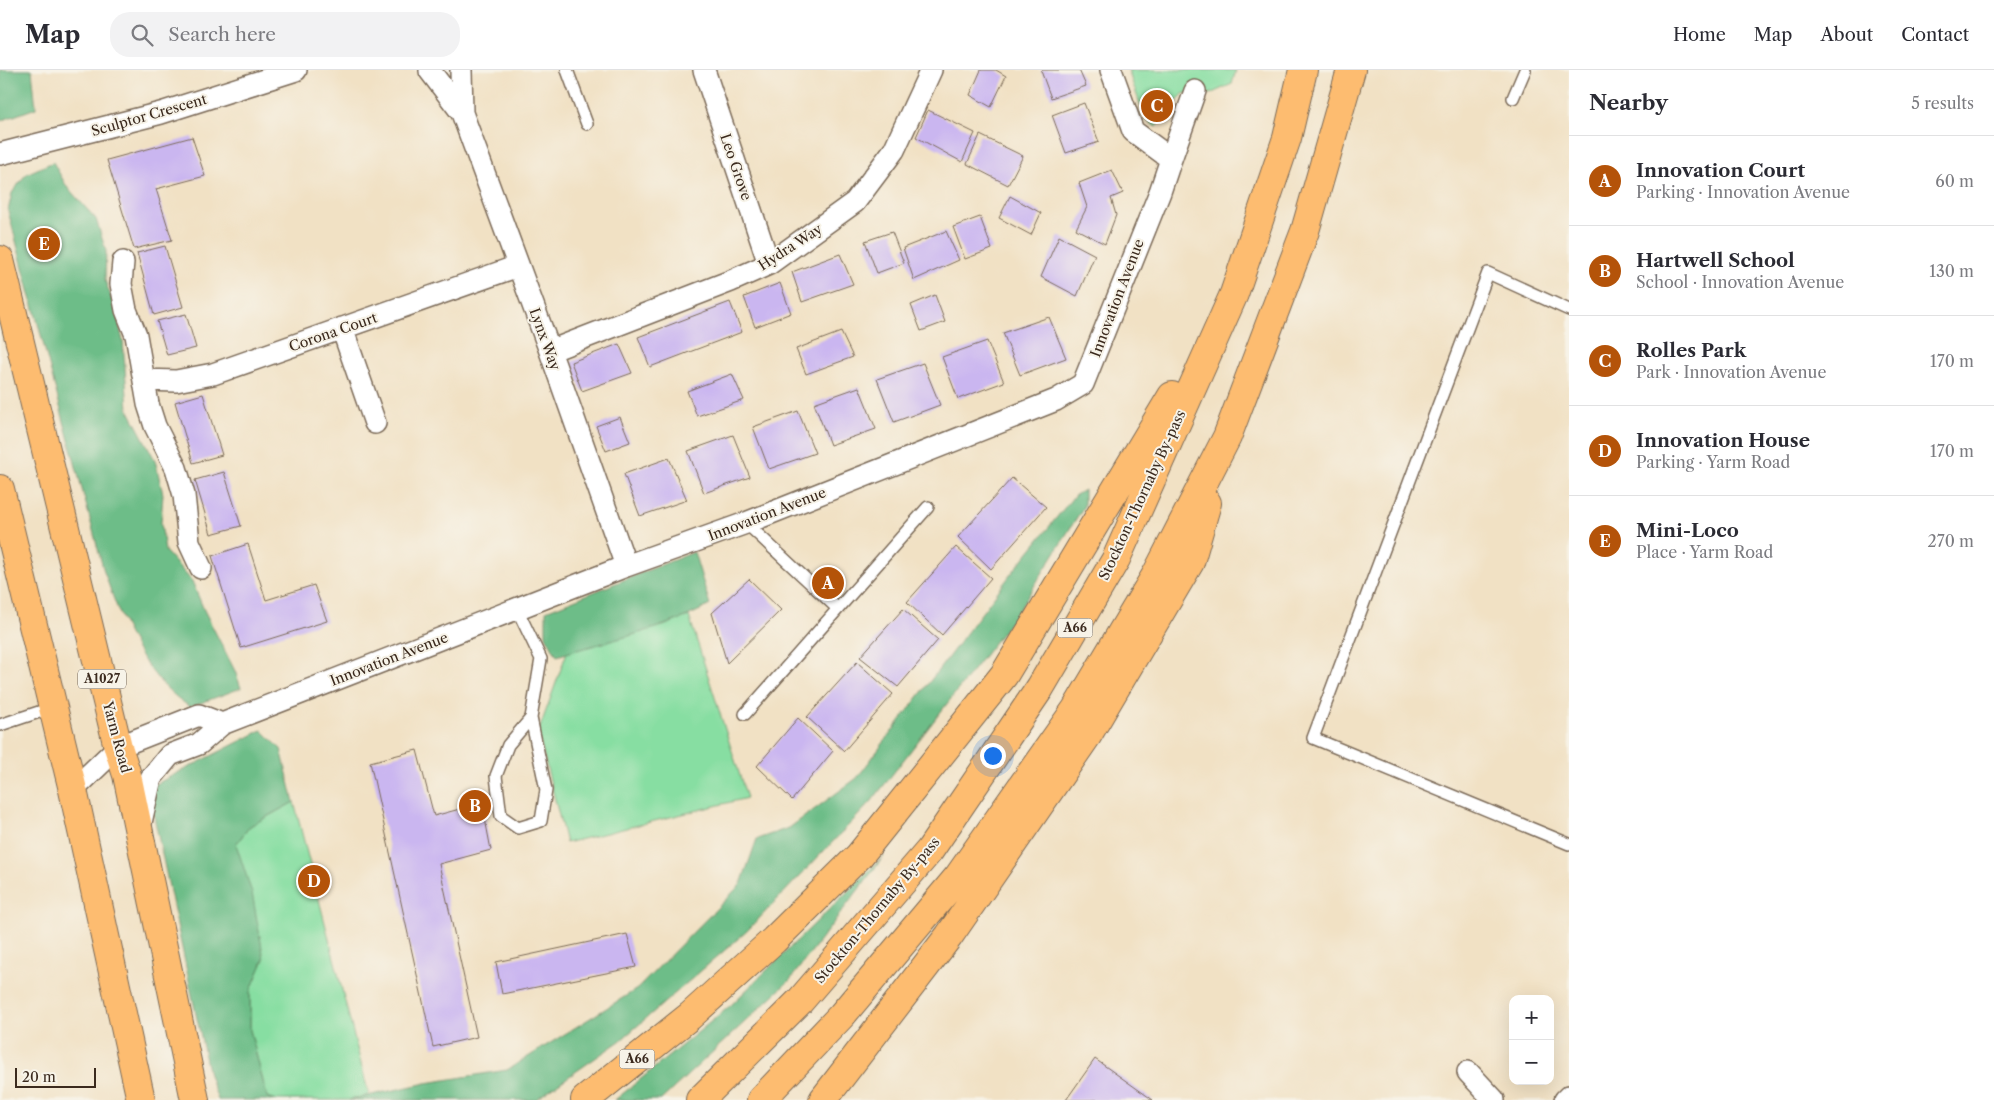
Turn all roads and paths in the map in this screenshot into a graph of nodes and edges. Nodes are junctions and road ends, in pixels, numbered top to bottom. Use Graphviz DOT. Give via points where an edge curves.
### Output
graph roads {
  1 [pos="296,70"];
  2 [pos="427,70"];
  3 [pos="461,70"];
  4 [pos="566,70"];
  5 [pos="704,70"];
  6 [pos="932,70"];
  7 [pos="1111,70"];
  8 [pos="1303,70"];
  9 [pos="1351,70"];
  10 [pos="1525,70"];
  11 [pos="1195,91"];
  12 [pos="1513,98"];
  13 [pos="462,112"];
  14 [pos="587,124"];
  15 [pos="0,154"];
  16 [pos="1171,159"];
  17 [pos="0,260"];
  18 [pos="123,262"];
  19 [pos="769,264"];
  20 [pos="518,266"];
  21 [pos="1234,294"];
  22 [pos="1569,310"];
  23 [pos="342,328"];
  24 [pos="550,351"];
  25 [pos="144,380"];
  26 [pos="375,423"];
  27 [pos="1227,437"];
  28 [pos="0,489"];
  29 [pos="928,507"];
  30 [pos="746,524"];
  31 [pos="626,566"];
  32 [pos="201,568"];
  33 [pos="517,609"];
  34 [pos="838,609"];
  35 [pos="51,708"];
  36 [pos="745,714"];
  37 [pos="531,718"];
  38 [pos="222,724"];
  39 [pos="0,725"];
  40 [pos="118,747"];
  41 [pos="73,790"];
  42 [pos="138,834"];
  43 [pos="1569,843"];
  44 [pos="1468,1072"];
  45 [pos="1569,1096"];
  46 [pos="141,1100"];
  47 [pos="195,1100"];
  48 [pos="585,1100"];
  49 [pos="700,1100"];
  50 [pos="761,1100"];
  51 [pos="823,1100"];
  52 [pos="1494,1100"];
  53 [pos="1565,1100"];
  1 -- 15 [label="street, Sculptor Crescent" via="161,113"];
  2 -- 13 [label="street, Lynx Way"];
  3 -- 13 [label="street, Lynx Way"];
  4 -- 14 [label="lane"];
  5 -- 19 [label="street, Leo Grove"];
  6 -- 19 [label="street, Hydra Way" via="894,150 855,202"];
  7 -- 16 [label="street" via="1133,131"];
  8 -- 21 [label="main road, Stockton-Thornaby By-pass / A66" via="1287,138"];
  9 -- 27 [label="main road" via="1305,231"];
  10 -- 12 [label="lane"];
  11 -- 16 [label="street, Innovation Avenue"];
  13 -- 20 [label="street, Lynx Way"];
  16 -- 30 [label="street, Innovation Avenue" via="1083,384 1056,400"];
  17 -- 40 [label="main road, Yarm Road / A1027"];
  18 -- 25 [label="street" via="126,310 136,336"];
  19 -- 24 [label="street, Hydra Way"];
  20 -- 23 [label="street, Corona Court"];
  20 -- 24 [label="street, Lynx Way"];
  21 -- 48 [label="main road, A66" via="1004,675 859,856 697,1010"];
  21 -- 49 [label="main road, Stockton-Thornaby By-pass / A66" via="1116,559 1040,688 930,850 800,1001"];
  22 -- 43 [label="lane" via="1488,273 1313,738"];
  23 -- 25 [label="street, Corona Court" via="212,374 176,381"];
  23 -- 26 [label="street"];
  24 -- 31 [label="street, Lynx Way"];
  25 -- 32 [label="street" via="155,426 176,468 184,495 189,542"];
  27 -- 50 [label="main road" via="1156,575 1076,709 958,877 842,1015"];
  27 -- 51 [label="main road" via="1190,562 1087,736 949,936"];
  28 -- 35 [label="main road"];
  29 -- 34 [label="lane"];
  30 -- 31 [label="street, Innovation Avenue"];
  30 -- 34 [label="lane"];
  31 -- 33 [label="street, Innovation Avenue"];
  33 -- 37 [label="lane" via="541,659"];
  33 -- 38 [label="street, Innovation Avenue"];
  34 -- 36 [label="lane"];
  35 -- 39 [label="lane"];
  35 -- 41 [label="main road"];
  37 -- 37 [label="lane" via="546,790 541,822 518,828 501,816 496,776 508,745"];
  38 -- 40 [label="street" via="199,715"];
  38 -- 42 [label="street, Innovation Avenue" via="199,744 170,755 151,778"];
  40 -- 41 [label="street"];
  40 -- 42 [label="main road, Yarm Road / A1027"];
  41 -- 46 [label="main road"];
  42 -- 47 [label="main road, Yarm Road / A1027"];
  44 -- 52 [label="street"];
  45 -- 53 [label="street"];
}
